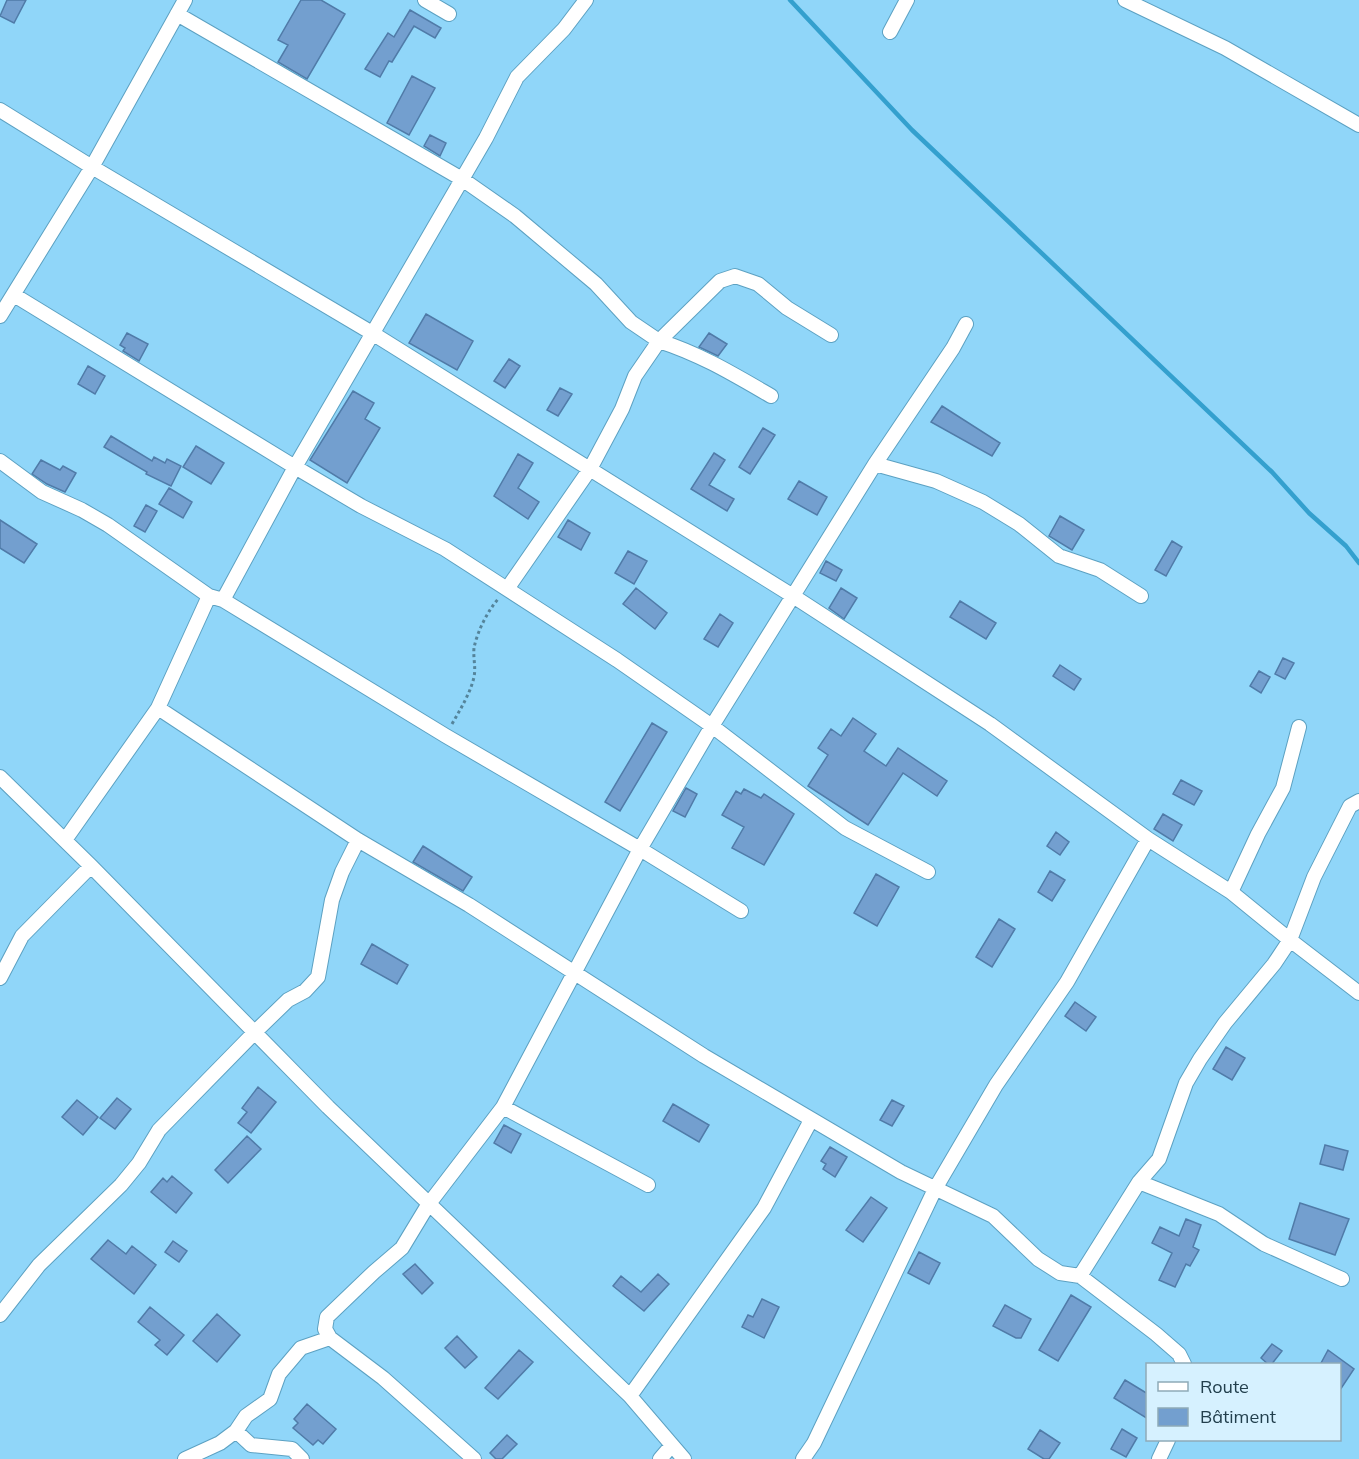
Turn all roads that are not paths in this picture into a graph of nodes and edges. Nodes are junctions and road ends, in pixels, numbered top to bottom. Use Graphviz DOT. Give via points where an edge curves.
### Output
graph roads {
  1 [pos="185,0"];
  2 [pos="425,0"];
  3 [pos="586,0"];
  4 [pos="907,0"];
  5 [pos="1125,0"];
  6 [pos="177,14"];
  7 [pos="449,14"];
  8 [pos="890,32"];
  9 [pos="0,110"];
  10 [pos="1359,125"];
  11 [pos="92,167"];
  12 [pos="462,179"];
  13 [pos="14,295"];
  14 [pos="0,316"];
  15 [pos="966,324"];
  16 [pos="372,333"];
  17 [pos="831,335"];
  18 [pos="658,340"];
  19 [pos="771,396"];
  20 [pos="0,461"];
  21 [pos="875,464"];
  22 [pos="295,467"];
  23 [pos="590,469"];
  24 [pos="507,589"];
  25 [pos="209,596"];
  26 [pos="793,596"];
  27 [pos="1141,596"];
  28 [pos="223,600"];
  29 [pos="158,708"];
  30 [pos="712,726"];
  31 [pos="1299,727"];
  32 [pos="0,777"];
  33 [pos="1359,801"];
  34 [pos="1148,838"];
  35 [pos="65,840"];
  36 [pos="358,840"];
  37 [pos="640,849"];
  38 [pos="91,866"];
  39 [pos="928,872"];
  40 [pos="1231,892"];
  41 [pos="741,911"];
  42 [pos="1290,940"];
  43 [pos="575,972"];
  44 [pos="0,978"];
  45 [pos="1359,993"];
  46 [pos="255,1032"];
  47 [pos="502,1107"];
  48 [pos="811,1120"];
  49 [pos="1139,1182"];
  50 [pos="648,1185"];
  51 [pos="935,1189"];
  52 [pos="428,1205"];
  53 [pos="1080,1276"];
  54 [pos="1342,1279"];
  55 [pos="0,1315"];
  56 [pos="330,1338"];
  57 [pos="1183,1363"];
  58 [pos="630,1396"];
  59 [pos="236,1431"];
  60 [pos="1168,1441"];
  61 [pos="672,1445"];
  62 [pos="185,1459"];
  63 [pos="302,1459"];
  64 [pos="474,1459"];
  65 [pos="660,1459"];
  66 [pos="684,1459"];
  67 [pos="803,1459"];
  68 [pos="1159,1459"];
  1 -- 6 [label="street"];
  2 -- 7 [label="street"];
  3 -- 12 [label="street" via="518,77"];
  4 -- 8 [label="street"];
  5 -- 10 [label="street" via="1225,48"];
  6 -- 11 [label="street"];
  6 -- 12 [label="street"];
  9 -- 11 [label="street"];
  11 -- 13 [label="street"];
  11 -- 16 [label="street"];
  12 -- 16 [label="street"];
  12 -- 18 [label="street" via="515,216 596,284 632,322"];
  13 -- 14 [label="street"];
  13 -- 22 [label="street"];
  15 -- 21 [label="street"];
  16 -- 22 [label="street"];
  16 -- 23 [label="street"];
  17 -- 18 [label="street" via="787,308 758,284 735,276 720,281"];
  18 -- 19 [label="street" via="718,364"];
  18 -- 23 [label="street" via="635,376"];
  20 -- 25 [label="street" via="42,492 108,525"];
  21 -- 26 [label="street"];
  21 -- 27 [label="street" via="936,482 983,502 1059,556 1100,570"];
  22 -- 24 [label="street" via="445,549"];
  22 -- 28 [label="street"];
  23 -- 24 [label="street"];
  23 -- 26 [label="street"];
  24 -- 30 [label="street"];
  25 -- 28 [label="street"];
  25 -- 29 [label="street"];
  26 -- 30 [label="street"];
  26 -- 34 [label="street" via="990,724"];
  28 -- 37 [label="street"];
  29 -- 35 [label="street"];
  29 -- 36 [label="street"];
  30 -- 37 [label="street"];
  30 -- 39 [label="street" via="845,828"];
  31 -- 40 [label="street" via="1283,788"];
  32 -- 35 [label="street"];
  33 -- 42 [label="street" via="1350,806 1314,877"];
  34 -- 40 [label="street"];
  34 -- 51 [label="street" via="1067,982 996,1084"];
  35 -- 38 [label="street"];
  36 -- 43 [label="street"];
  36 -- 46 [label="street" via="332,900 318,977"];
  37 -- 41 [label="street"];
  37 -- 43 [label="street"];
  38 -- 44 [label="street" via="22,936"];
  38 -- 46 [label="street"];
  40 -- 42 [label="street"];
  42 -- 45 [label="street"];
  42 -- 49 [label="street" via="1200,1059 1186,1083 1160,1159"];
  43 -- 47 [label="street"];
  43 -- 48 [label="street"];
  46 -- 52 [label="street"];
  46 -- 55 [label="street" via="159,1130 121,1185 39,1265"];
  47 -- 50 [label="street"];
  47 -- 52 [label="street"];
  48 -- 51 [label="street"];
  48 -- 58 [label="street" via="764,1208"];
  49 -- 53 [label="street"];
  49 -- 54 [label="street" via="1219,1214 1264,1244"];
  51 -- 53 [label="street" via="993,1216 1038,1259 1060,1273"];
  51 -- 67 [label="street"];
  52 -- 56 [label="street" via="402,1248 327,1317 325,1329"];
  52 -- 58 [label="street"];
  53 -- 57 [label="street" via="1156,1334 1179,1354"];
  56 -- 59 [label="street" via="301,1348 279,1374 270,1399 246,1416"];
  56 -- 64 [label="street" via="383,1378"];
  58 -- 61 [label="street"];
  59 -- 62 [label="street"];
  59 -- 63 [label="street" via="251,1445 292,1449"];
  60 -- 68 [label="street"];
  61 -- 65 [label="street"];
  61 -- 66 [label="street"];
}
